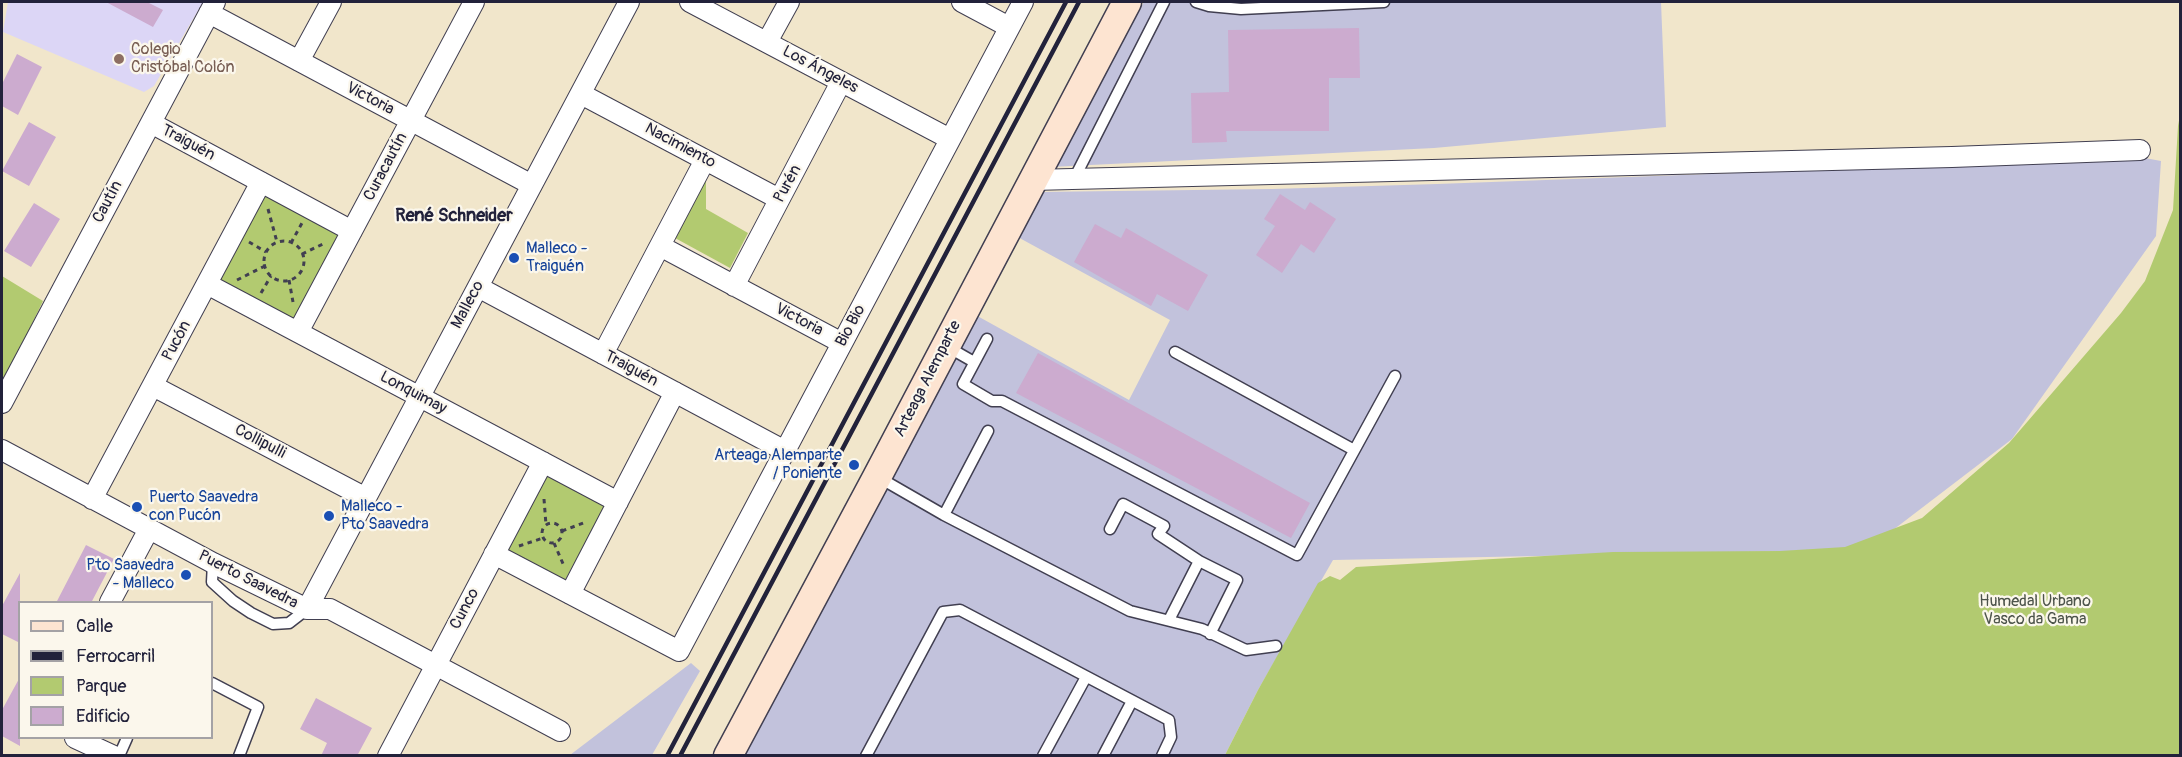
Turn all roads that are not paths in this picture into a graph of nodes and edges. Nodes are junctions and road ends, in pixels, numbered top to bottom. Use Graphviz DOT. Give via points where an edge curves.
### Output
graph roads {
  1 [pos="331,2"];
  2 [pos="474,2"];
  3 [pos="629,2"];
  4 [pos="690,2"];
  5 [pos="789,2"];
  6 [pos="962,2"];
  7 [pos="1023,2"];
  8 [pos="1126,2"];
  9 [pos="1164,2"];
  10 [pos="1196,2"];
  11 [pos="1384,2"];
  12 [pos="212,7"];
  13 [pos="1009,27"];
  14 [pos="767,42"];
  15 [pos="299,61"];
  16 [pos="841,82"];
  17 [pos="580,94"];
  18 [pos="411,121"];
  19 [pos="151,123"];
  20 [pos="950,139"];
  21 [pos="2140,150"];
  22 [pos="705,160"];
  23 [pos="1074,179"];
  24 [pos="1032,180"];
  25 [pos="261,182"];
  26 [pos="532,185"];
  27 [pos="779,199"];
  28 [pos="352,231"];
  29 [pos="660,246"];
  30 [pos="734,286"];
  31 [pos="212,287"];
  32 [pos="478,287"];
  33 [pos="298,332"];
  34 [pos="987,339"];
  35 [pos="842,343"];
  36 [pos="946,346"];
  37 [pos="1175,352"];
  38 [pos="603,354"];
  39 [pos="974,362"];
  40 [pos="1395,376"];
  41 [pos="153,386"];
  42 [pos="675,392"];
  43 [pos="420,396"];
  44 [pos="2,403"];
  45 [pos="988,431"];
  46 [pos="2,450"];
  47 [pos="1353,450"];
  48 [pos="785,451"];
  49 [pos="543,462"];
  50 [pos="877,477"];
  51 [pos="366,498"];
  52 [pos="92,499"];
  53 [pos="618,502"];
  54 [pos="944,515"];
  55 [pos="149,529"];
  56 [pos="1110,529"];
  57 [pos="494,554"];
  58 [pos="1199,561"];
  59 [pos="213,563"];
  60 [pos="570,594"];
  61 [pos="111,601"];
  62 [pos="307,609"];
  63 [pos="1169,620"];
  64 [pos="1210,634"];
  65 [pos="1276,646"];
  66 [pos="436,665"];
  67 [pos="1086,676"];
  68 [pos="213,684"];
  69 [pos="1131,700"];
  70 [pos="560,731"];
  71 [pos="77,739"];
  72 [pos="126,739"];
  73 [pos="112,755"];
  74 [pos="239,756"];
  75 [pos="388,756"];
  76 [pos="728,756"];
  77 [pos="866,756"];
  78 [pos="1043,756"];
  79 [pos="1103,756"];
  80 [pos="1162,756"];
  1 -- 15 [label="street"];
  2 -- 18 [label="street, Curacautín"];
  3 -- 17 [label="street, Malleco"];
  4 -- 14 [label="street, Los Ángeles"];
  5 -- 14 [label="street"];
  6 -- 13 [label="street"];
  7 -- 13 [label="street, Bio Bio"];
  8 -- 24 [label="main road, Arteaga Alemparte"];
  9 -- 23 [label="lane"];
  10 -- 11 [label="lane" via="1241,9"];
  12 -- 15 [label="street, Victoria"];
  12 -- 19 [label="street, Cautín"];
  13 -- 20 [label="street, Bio Bio"];
  14 -- 16 [label="street, Los Ángeles"];
  15 -- 18 [label="street, Victoria"];
  16 -- 20 [label="street, Los Ángeles"];
  16 -- 27 [label="street, Purén"];
  17 -- 22 [label="street, Nacimiento"];
  17 -- 26 [label="street, Malleco"];
  18 -- 26 [label="street, Victoria"];
  18 -- 28 [label="street, Curacautín"];
  19 -- 25 [label="street, Traiguén"];
  19 -- 44 [label="street, Cautín"];
  20 -- 35 [label="street, Bio Bio"];
  21 -- 23 [label="street"];
  22 -- 27 [label="street, Nacimiento"];
  22 -- 29 [label="street"];
  23 -- 24 [label="street"];
  24 -- 36 [label="main road, Arteaga Alemparte"];
  25 -- 28 [label="street, Traiguén"];
  25 -- 31 [label="street, Pucón"];
  26 -- 32 [label="street, Malleco"];
  27 -- 30 [label="street, Purén"];
  28 -- 33 [label="street, Curacautín"];
  29 -- 30 [label="street, Victoria"];
  29 -- 38 [label="street"];
  30 -- 35 [label="street, Victoria"];
  31 -- 33 [label="street, Lonquimay"];
  31 -- 41 [label="street, Pucón"];
  32 -- 38 [label="street, Traiguén"];
  32 -- 43 [label="street, Malleco"];
  33 -- 43 [label="street, Lonquimay"];
  34 -- 39 [label="lane"];
  35 -- 48 [label="street, Bio Bio"];
  36 -- 39 [label="lane"];
  36 -- 50 [label="main road, Arteaga Alemparte"];
  37 -- 47 [label="lane"];
  38 -- 42 [label="street, Traiguén"];
  39 -- 47 [label="lane" via="963,384 1297,555"];
  40 -- 47 [label="lane"];
  41 -- 51 [label="street, Collipulli"];
  41 -- 52 [label="street, Pucón"];
  42 -- 48 [label="street, Traiguén"];
  42 -- 53 [label="street"];
  43 -- 49 [label="street, Lonquimay"];
  43 -- 51 [label="street, Malleco"];
  45 -- 54 [label="lane"];
  46 -- 52 [label="street, Puerto Saavedra"];
  48 -- 60 [label="street, Bio Bio" via="680,651"];
  49 -- 53 [label="street, Lonquimay"];
  49 -- 57 [label="street, Cunco"];
  50 -- 54 [label="lane"];
  50 -- 76 [label="main road, Arteaga Alemparte"];
  51 -- 62 [label="street, Malleco"];
  52 -- 55 [label="street, Puerto Saavedra"];
  53 -- 60 [label="street"];
  54 -- 63 [label="lane" via="1130,611"];
  55 -- 59 [label="street, Puerto Saavedra"];
  55 -- 61 [label="street"];
  56 -- 58 [label="lane" via="1123,504 1164,526 1158,534"];
  57 -- 60 [label="street"];
  57 -- 66 [label="street, Cunco"];
  58 -- 63 [label="lane"];
  58 -- 64 [label="lane" via="1237,580"];
  59 -- 62 [label="street, Puerto Saavedra"];
  59 -- 62 [label="lane" via="212,582 258,617 273,624 288,623"];
  62 -- 66 [label="street, Puerto Saavedra" via="330,609"];
  63 -- 64 [label="lane"];
  64 -- 65 [label="lane" via="1246,650"];
  66 -- 70 [label="street, Puerto Saavedra"];
  66 -- 75 [label="street, Cunco"];
  67 -- 69 [label="lane"];
  67 -- 77 [label="lane" via="960,610 943,612"];
  67 -- 78 [label="lane"];
  68 -- 74 [label="lane" via="258,706"];
  69 -- 79 [label="lane"];
  69 -- 80 [label="lane" via="1169,720 1171,737"];
  71 -- 73 [label="street"];
  72 -- 73 [label="lane"];
}
